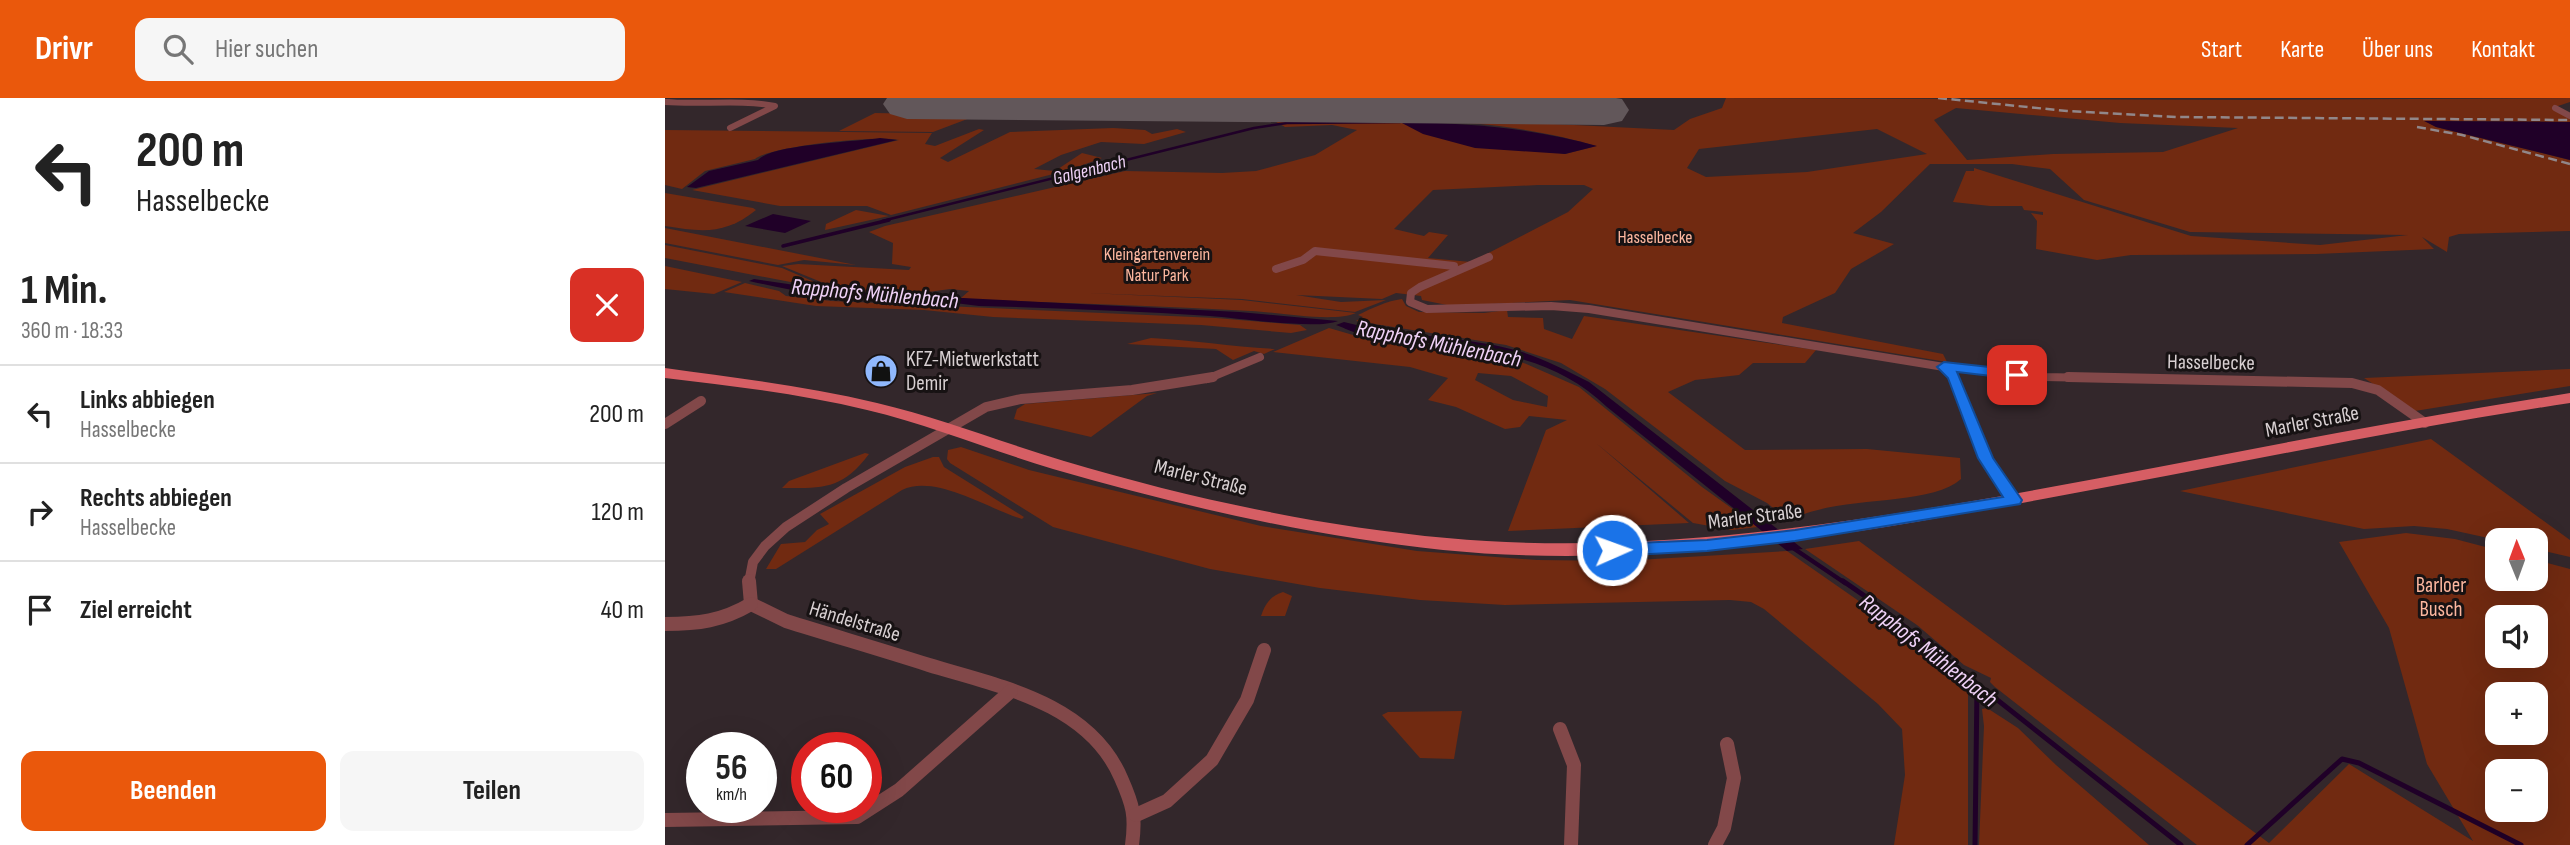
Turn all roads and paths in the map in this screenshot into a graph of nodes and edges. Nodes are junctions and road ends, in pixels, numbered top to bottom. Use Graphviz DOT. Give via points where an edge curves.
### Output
graph roads {
  1 [pos="665,102"];
  2 [pos="2555,108"];
  3 [pos="2570,116"];
  4 [pos="730,128"];
  5 [pos="1489,257"];
  6 [pos="1276,269"];
  7 [pos="1453,272"];
  8 [pos="1260,357"];
  9 [pos="1944,367"];
  10 [pos="665,373"];
  11 [pos="2570,398"];
  12 [pos="701,401"];
  13 [pos="2425,423"];
  14 [pos="665,424"];
  15 [pos="947,428"];
  16 [pos="2014,500"];
  17 [pos="751,604"];
  18 [pos="665,624"];
  19 [pos="1263,650"];
  20 [pos="1011,691"];
  21 [pos="1560,729"];
  22 [pos="1727,744"];
  23 [pos="1136,815"];
  24 [pos="665,820"];
  25 [pos="1132,845"];
  26 [pos="1571,845"];
  27 [pos="1715,845"];
  1 -- 4 [label="street" via="701,106 762,102 775,106"];
  2 -- 3 [label="street"];
  5 -- 7 [label="street, Hasselbecke"];
  6 -- 7 [label="street" via="1315,251 1454,266"];
  7 -- 9 [label="street, Hasselbecke" via="1413,290 1410,302 1427,309 1589,309"];
  8 -- 15 [label="street" via="1222,375 1178,385 1021,399 986,407"];
  9 -- 13 [label="street, Hasselbecke" via="2057,378 2352,383 2378,390"];
  9 -- 16 [label="street" via="1954,377 1986,458"];
  10 -- 15 [label="main road, Marler Straße" via="847,400"];
  11 -- 13 [label="main road, Marler Straße"];
  12 -- 14 [label="street"];
  13 -- 16 [label="main road, Marler Straße"];
  15 -- 16 [label="main road, Marler Straße" via="1101,476 1256,514 1354,533 1534,550 1635,550 1730,543"];
  15 -- 17 [label="street" via="787,526 753,562"];
  17 -- 18 [label="street" via="710,624"];
  17 -- 20 [label="street, Händelstraße" via="786,621"];
  19 -- 23 [label="street" via="1247,700 1212,760 1167,802"];
  20 -- 23 [label="street, Händelstraße" via="1075,720 1100,744 1119,770"];
  20 -- 24 [label="street" via="992,712 869,813 857,817"];
  21 -- 26 [label="street" via="1574,765"];
  22 -- 27 [label="street" via="1734,778 1724,828"];
  23 -- 25 [label="street, Händelstraße"];
}
